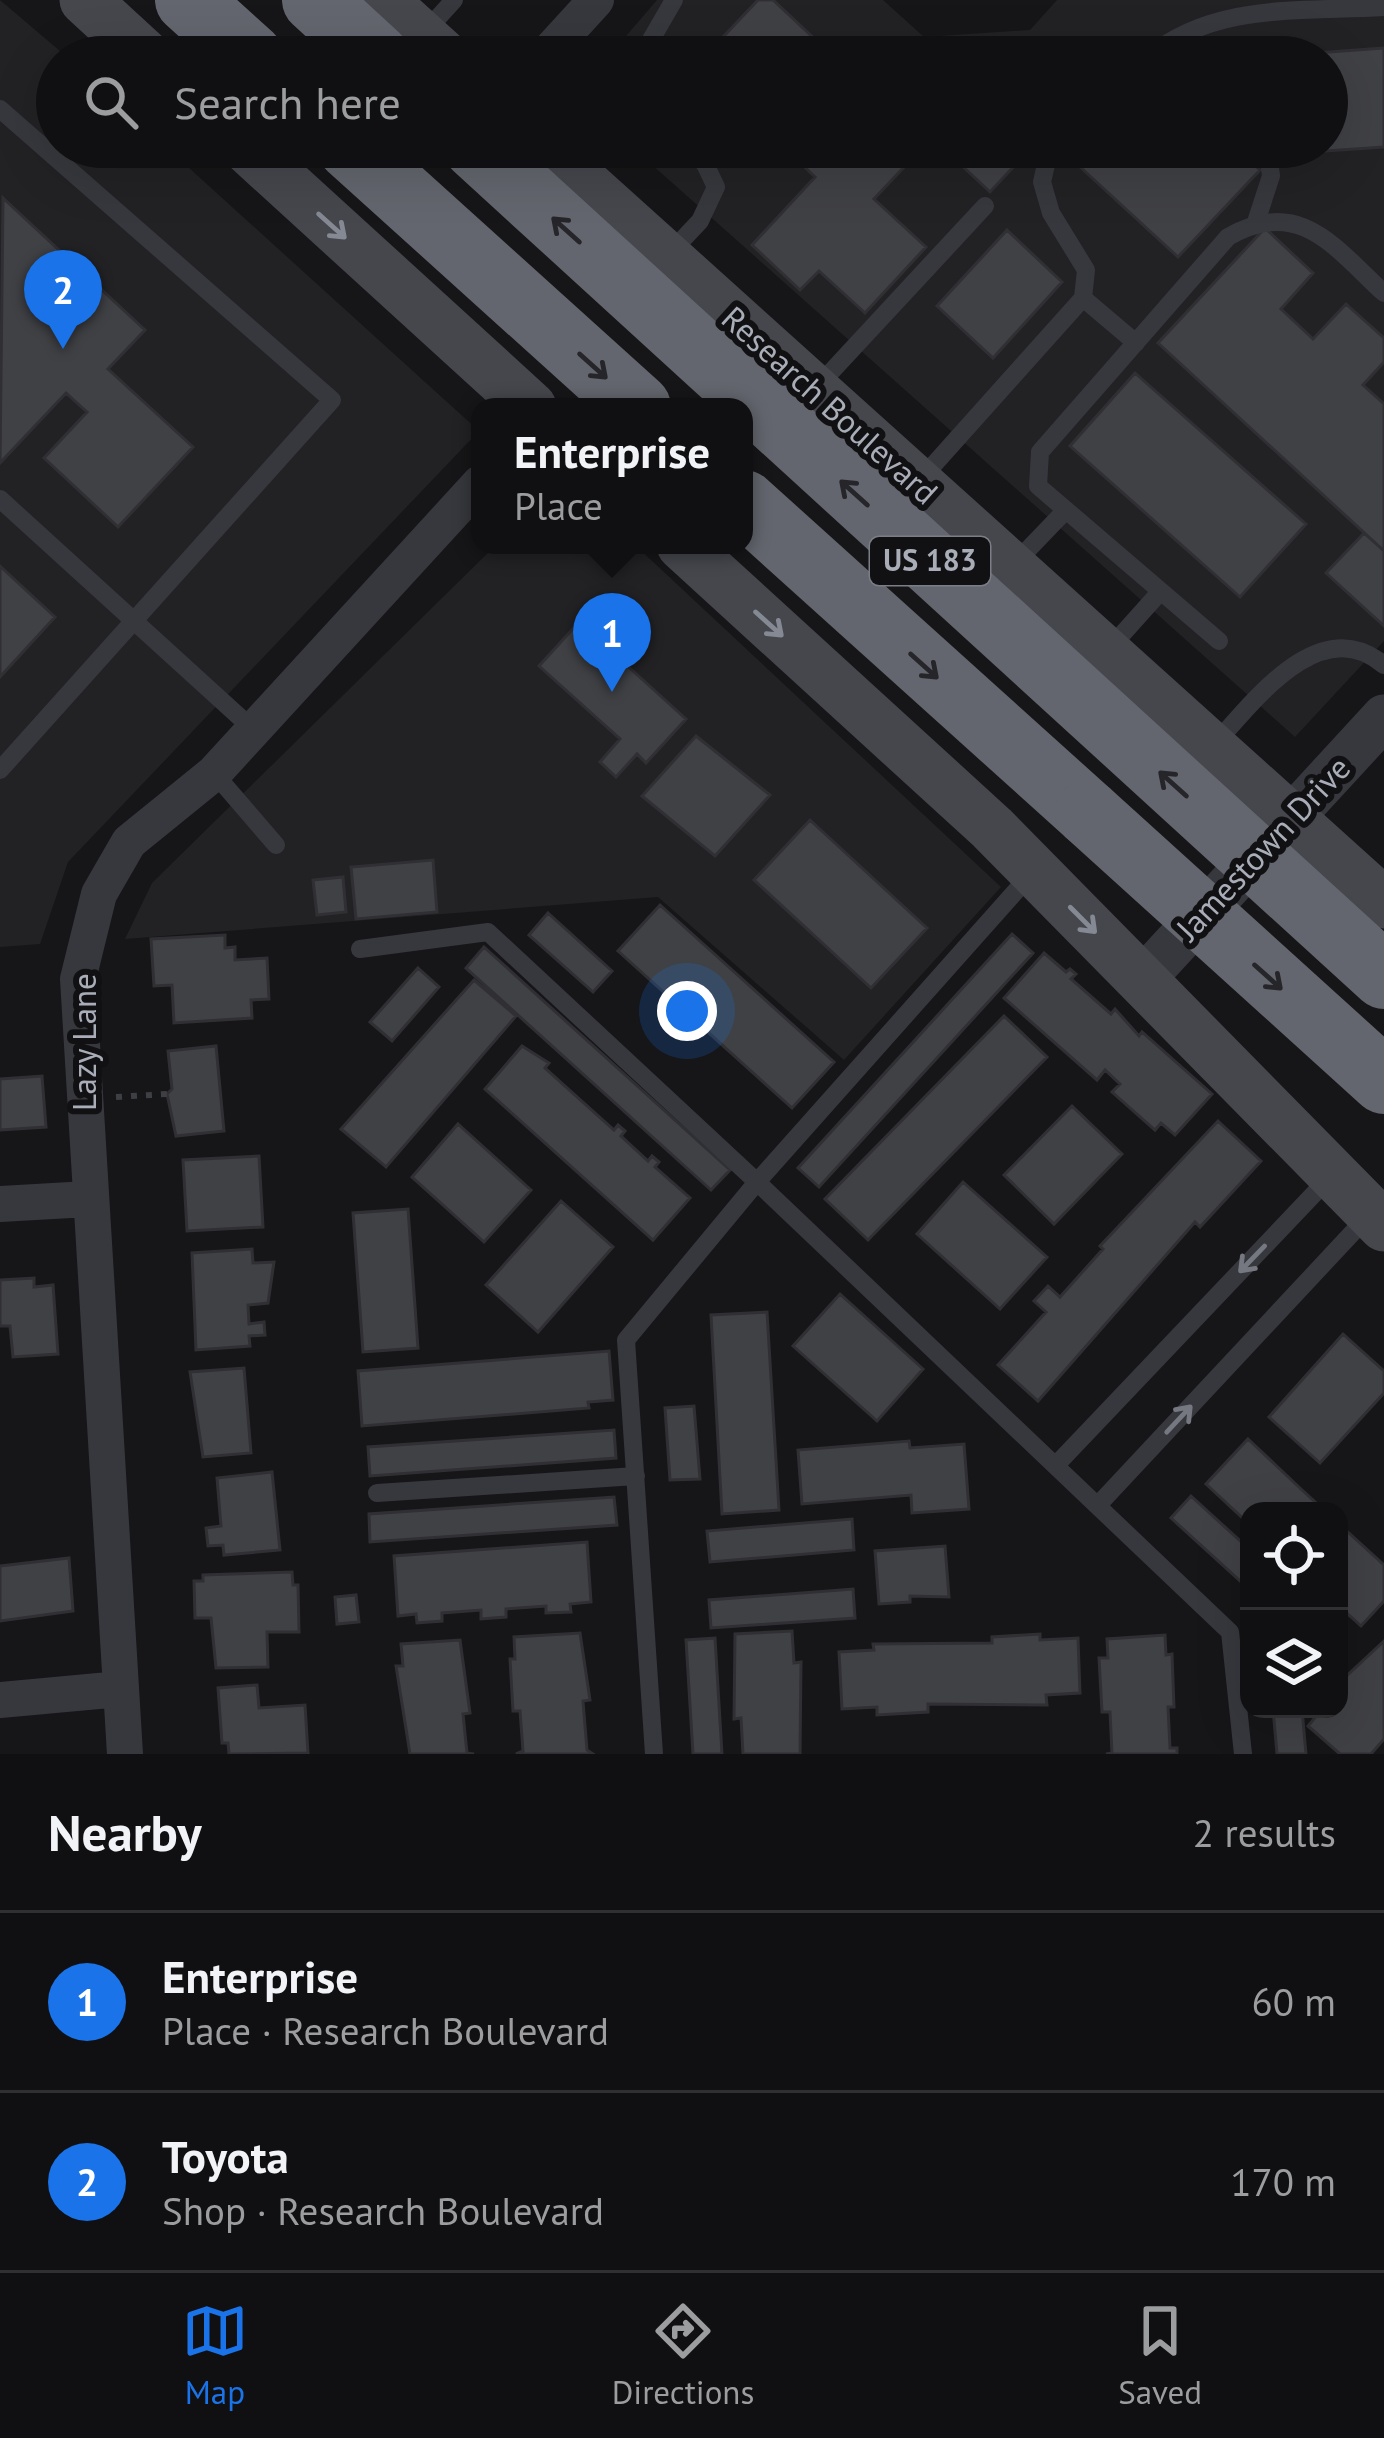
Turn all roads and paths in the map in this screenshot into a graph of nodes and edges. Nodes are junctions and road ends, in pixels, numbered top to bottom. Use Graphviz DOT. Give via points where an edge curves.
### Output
graph roads {
  1 [pos="85,0"];
  2 [pos="188,0"];
  3 [pos="314,0"];
  4 [pos="382,0"];
  5 [pos="596,0"];
  6 [pos="674,0"];
  7 [pos="1384,7"];
  8 [pos="125,36"];
  9 [pos="228,36"];
  10 [pos="421,36"];
  11 [pos="423,36"];
  12 [pos="563,36"];
  13 [pos="653,36"];
  14 [pos="1176,36"];
  15 [pos="0,109"];
  16 [pos="36,141"];
  17 [pos="67,168"];
  18 [pos="269,168"];
  19 [pos="373,168"];
  20 [pos="499,168"];
  21 [pos="567,168"];
  22 [pos="707,168"];
  23 [pos="1045,168"];
  24 [pos="1270,168"];
  25 [pos="985,206"];
  26 [pos="1256,222"];
  27 [pos="666,257"];
  28 [pos="1384,293"];
  29 [pos="1083,298"];
  30 [pos="1136,343"];
  31 [pos="814,391"];
  32 [pos="521,398"];
  33 [pos="628,398"];
  34 [pos="751,398"];
  35 [pos="753,400"];
  36 [pos="916,484"];
  37 [pos="471,493"];
  38 [pos="0,499"];
  39 [pos="753,511"];
  40 [pos="1066,511"];
  41 [pos="692,554"];
  42 [pos="1010,568"];
  43 [pos="1160,592"];
  44 [pos="132,620"];
  45 [pos="1219,641"];
  46 [pos="1105,654"];
  47 [pos="1384,665"];
  48 [pos="1384,717"];
  49 [pos="254,730"];
  50 [pos="1226,764"];
  51 [pos="0,770"];
  52 [pos="214,773"];
  53 [pos="1289,820"];
  54 [pos="276,845"];
  55 [pos="1250,864"];
  56 [pos="1034,871"];
  57 [pos="1384,903"];
  58 [pos="360,949"];
  59 [pos="1384,976"];
  60 [pos="1142,980"];
  61 [pos="1384,1082"];
  62 [pos="166,1094"];
  63 [pos="83,1099"];
  64 [pos="1333,1174"];
  65 [pos="757,1181"];
  66 [pos="88,1199"];
  67 [pos="0,1204"];
  68 [pos="1378,1219"];
  69 [pos="1057,1464"];
  70 [pos="635,1476"];
  71 [pos="377,1492"];
  72 [pos="1099,1504"];
  73 [pos="120,1689"];
  74 [pos="0,1700"];
  75 [pos="125,1754"];
  76 [pos="654,1754"];
  77 [pos="1244,1754"];
  1 -- 8 [label="main road"];
  2 -- 9 [label="highway"];
  3 -- 10 [label="highway"];
  4 -- 11 [label="main road"];
  5 -- 12 [label="street"];
  6 -- 13 [label="lane"];
  7 -- 14 [label="lane" via="1232,16"];
  15 -- 16 [label="lane"];
  17 -- 44 [label="lane" via="332,400"];
  18 -- 32 [label="main road, one-way"];
  19 -- 33 [label="highway, one-way"];
  34 -- 20 [label="highway, US 183, one-way, bridge"];
  21 -- 27 [label="main road, Research Boulevard"];
  22 -- 27 [label="lane" via="716,187 700,221"];
  23 -- 29 [label="lane" via="1051,213 1087,270"];
  24 -- 26 [label="lane"];
  25 -- 31 [label="lane"];
  26 -- 28 [label="lane" via="1316,230"];
  26 -- 30 [label="lane" via="1228,237"];
  27 -- 31 [label="main road, Research Boulevard"];
  29 -- 30 [label="lane"];
  29 -- 36 [label="lane"];
  30 -- 40 [label="lane" via="1040,452 1038,486"];
  31 -- 36 [label="main road, Research Boulevard"];
  59 -- 35 [label="highway, US 183, one-way, bridge"];
  36 -- 42 [label="main road, Research Boulevard"];
  37 -- 49 [label="street, Lazy Lane"];
  38 -- 44 [label="lane"];
  39 -- 61 [label="highway, US 183, one-way, bridge"];
  40 -- 42 [label="lane"];
  40 -- 43 [label="lane"];
  41 -- 56 [label="main road, one-way"];
  42 -- 46 [label="main road, Research Boulevard"];
  43 -- 45 [label="lane"];
  43 -- 46 [label="lane"];
  44 -- 49 [label="lane"];
  44 -- 51 [label="lane"];
  46 -- 50 [label="main road, Research Boulevard"];
  47 -- 50 [label="lane" via="1366,650 1320,649 1268,685"];
  48 -- 53 [label="street, Jamestown Drive"];
  49 -- 52 [label="street, Lazy Lane"];
  50 -- 53 [label="main road, Research Boulevard"];
  50 -- 55 [label="main road" via="1257,823"];
  52 -- 54 [label="lane"];
  52 -- 63 [label="street, Lazy Lane" via="129,842 99,894 78,979"];
  53 -- 55 [label="street, Jamestown Drive"];
  53 -- 57 [label="main road, Research Boulevard"];
  55 -- 60 [label="street, Jamestown Drive"];
  56 -- 60 [label="main road, one-way"];
  56 -- 65 [label="lane"];
  58 -- 65 [label="lane" via="488,932"];
  60 -- 64 [label="main road"];
  62 -- 63 [label="path"];
  63 -- 66 [label="street, Lazy Lane"];
  64 -- 68 [label="main road"];
  64 -- 69 [label="lane, one-way"];
  65 -- 69 [label="lane"];
  65 -- 70 [label="lane" via="626,1340"];
  66 -- 67 [label="street"];
  66 -- 73 [label="street, Lazy Lane"];
  72 -- 68 [label="lane, one-way"];
  69 -- 72 [label="lane"];
  70 -- 71 [label="lane"];
  70 -- 76 [label="lane"];
  72 -- 77 [label="lane" via="1230,1632"];
  73 -- 74 [label="street"];
  73 -- 75 [label="street, Lazy Lane"];
}
